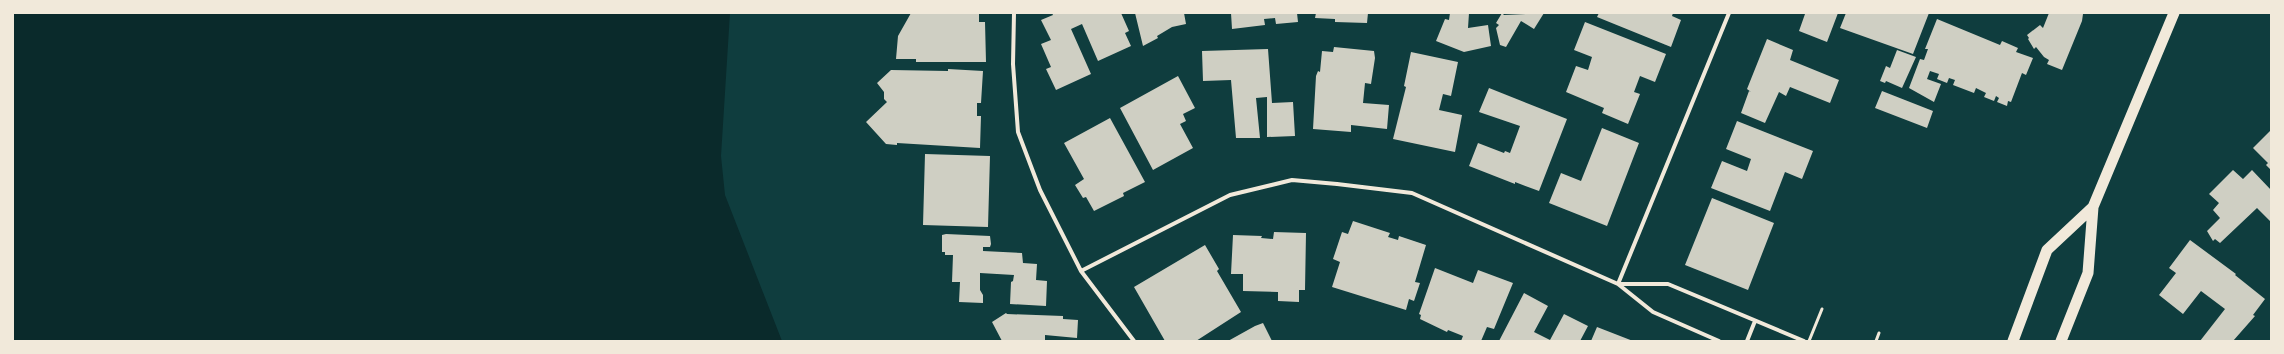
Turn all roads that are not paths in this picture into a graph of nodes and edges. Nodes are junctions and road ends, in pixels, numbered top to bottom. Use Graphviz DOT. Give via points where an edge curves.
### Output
graph roads {
  1 [pos="1014,13"];
  2 [pos="1729,13"];
  3 [pos="2174,13"];
  4 [pos="2093,208"];
  5 [pos="1081,271"];
  6 [pos="1618,284"];
  7 [pos="1822,309"];
  8 [pos="1755,321"];
  9 [pos="1879,333"];
  10 [pos="1134,341"];
  11 [pos="1719,341"];
  12 [pos="1747,341"];
  13 [pos="1804,341"];
  14 [pos="1809,341"];
  15 [pos="1876,341"];
  16 [pos="2013,341"];
  17 [pos="2061,341"];
  1 -- 5 [label="street" via="1013,64 1018,132 1040,190"];
  2 -- 6 [label="street"];
  3 -- 4 [label="highway"];
  4 -- 16 [label="highway" via="2047,250"];
  4 -- 17 [label="highway" via="2088,273"];
  5 -- 6 [label="street" via="1230,195 1292,180 1412,193"];
  5 -- 10 [label="street"];
  6 -- 8 [label="street" via="1668,284"];
  6 -- 11 [label="street" via="1653,312"];
  7 -- 14 [label="lane"];
  8 -- 12 [label="street"];
  8 -- 13 [label="street"];
  9 -- 15 [label="lane"];
}
